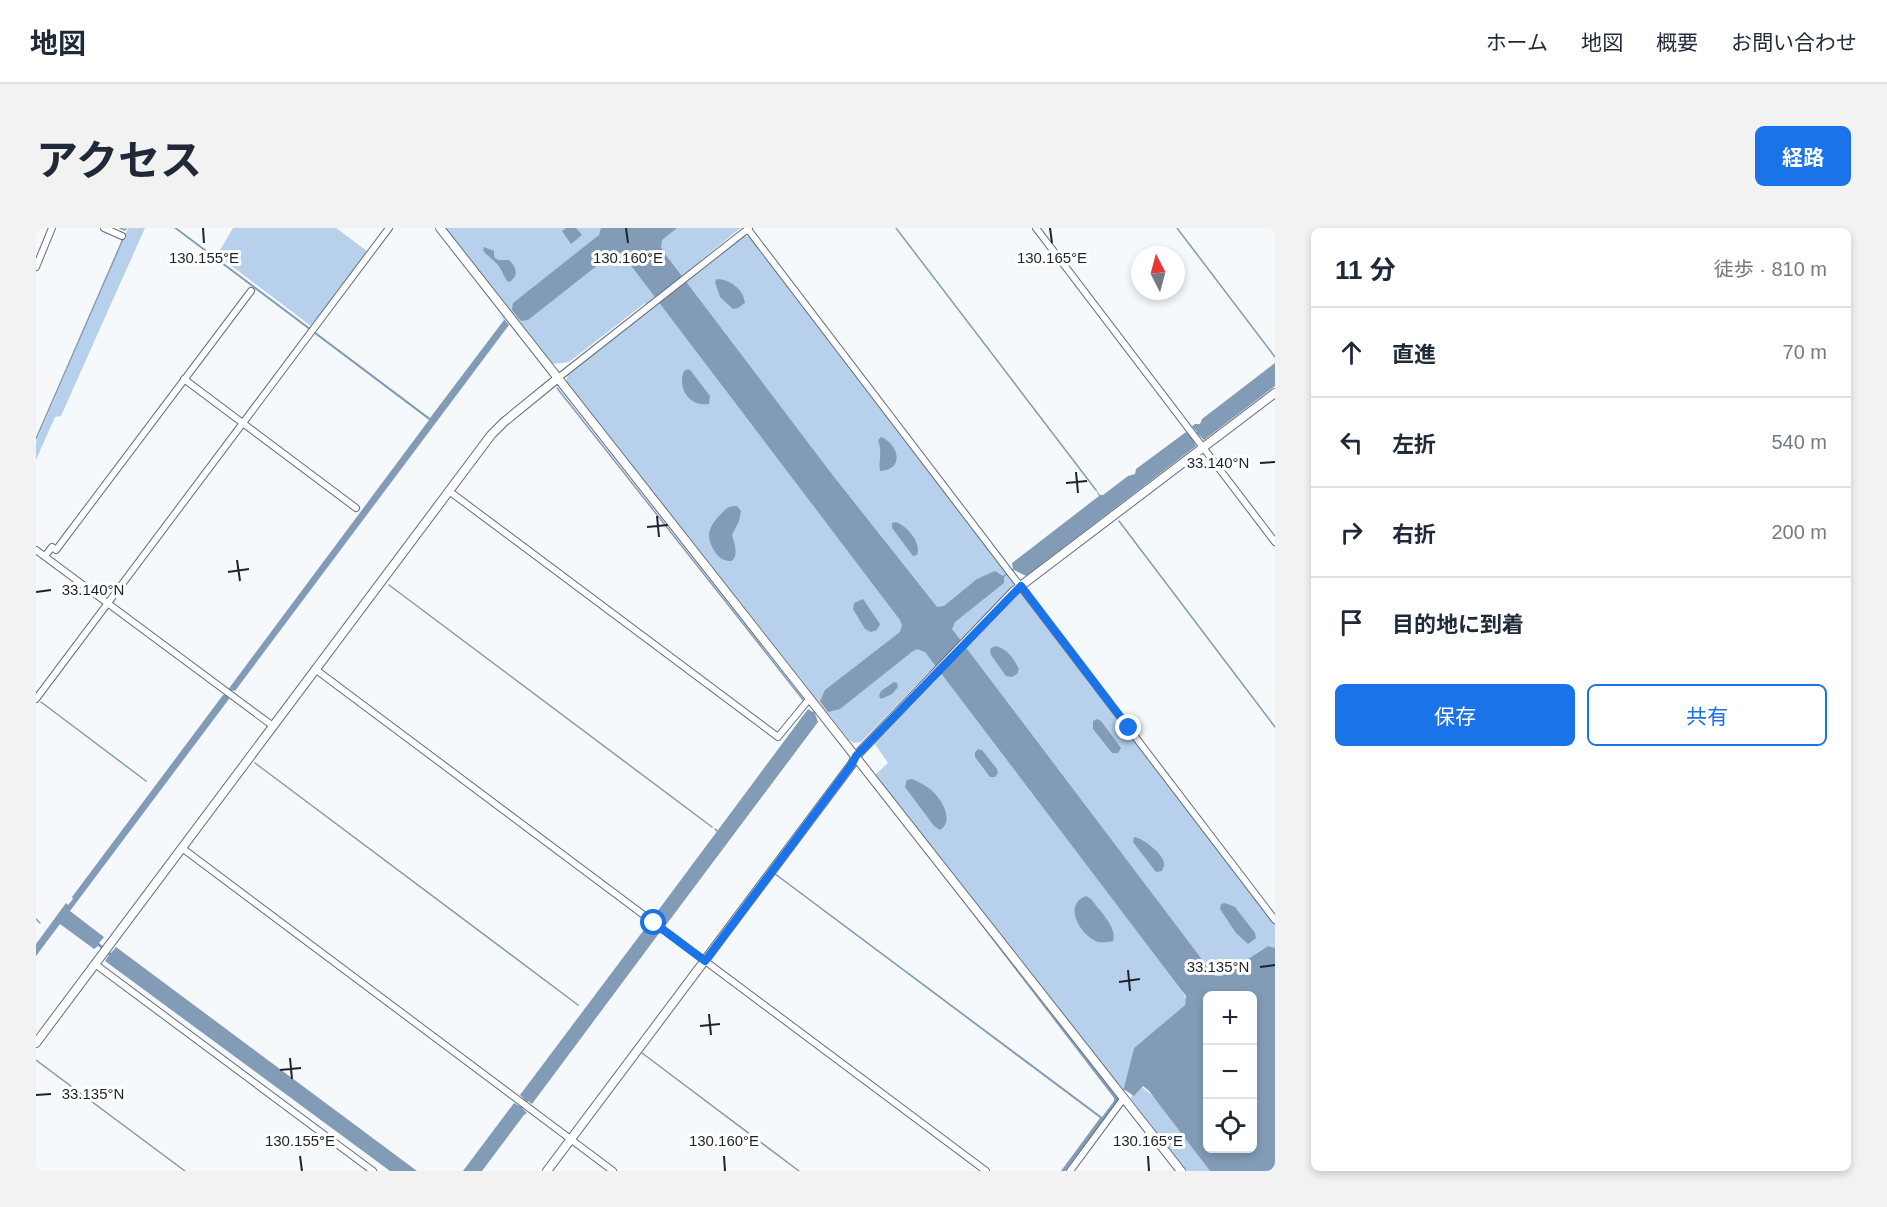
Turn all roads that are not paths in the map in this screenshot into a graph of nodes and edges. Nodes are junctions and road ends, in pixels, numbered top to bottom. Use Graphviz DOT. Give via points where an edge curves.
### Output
graph roads {
  1 [pos="52,228"];
  2 [pos="104,228"];
  3 [pos="389,228"];
  4 [pos="440,228"];
  5 [pos="748,228"];
  6 [pos="1036,228"];
  7 [pos="122,236"];
  8 [pos="36,267"];
  9 [pos="251,291"];
  10 [pos="558,378"];
  11 [pos="184,379"];
  12 [pos="1275,393"];
  13 [pos="243,423"];
  14 [pos="1203,447"];
  15 [pos="449,491"];
  16 [pos="356,508"];
  17 [pos="1275,542"];
  18 [pos="36,550"];
  19 [pos="45,556"];
  20 [pos="1021,586"];
  21 [pos="108,603"];
  22 [pos="315,669"];
  23 [pos="810,698"];
  24 [pos="36,699"];
  25 [pos="273,726"];
  26 [pos="856,756"];
  27 [pos="182,848"];
  28 [pos="1275,920"];
  29 [pos="705,961"];
  30 [pos="95,964"];
  31 [pos="36,1043"];
  32 [pos="1124,1098"];
  33 [pos="571,1139"];
  34 [pos="373,1171"];
  35 [pos="547,1171"];
  36 [pos="613,1171"];
  37 [pos="986,1171"];
  38 [pos="1070,1171"];
  39 [pos="1181,1171"];
  1 -- 8 [label="street"];
  2 -- 7 [label="street"];
  3 -- 13 [label="street"];
  4 -- 10 [label="street"];
  5 -- 10 [label="street"];
  5 -- 20 [label="street"];
  6 -- 14 [label="street"];
  9 -- 11 [label="street"];
  10 -- 15 [label="street" via="491,435"];
  10 -- 23 [label="street"];
  11 -- 13 [label="street"];
  11 -- 19 [label="street" via="56,550 52,547"];
  12 -- 14 [label="street"];
  13 -- 16 [label="street"];
  13 -- 21 [label="street"];
  14 -- 17 [label="street"];
  14 -- 20 [label="street"];
  15 -- 22 [label="street"];
  15 -- 23 [label="street" via="778,737"];
  18 -- 19 [label="street"];
  19 -- 21 [label="street"];
  20 -- 26 [label="street"];
  20 -- 28 [label="street"];
  21 -- 24 [label="street"];
  21 -- 25 [label="street"];
  22 -- 25 [label="street"];
  22 -- 29 [label="street"];
  23 -- 26 [label="street"];
  25 -- 27 [label="street"];
  26 -- 29 [label="street"];
  26 -- 32 [label="street"];
  27 -- 30 [label="street"];
  27 -- 33 [label="street"];
  29 -- 33 [label="street"];
  29 -- 37 [label="street"];
  30 -- 31 [label="street"];
  30 -- 34 [label="street"];
  32 -- 38 [label="street"];
  32 -- 39 [label="street"];
  33 -- 35 [label="street"];
  33 -- 36 [label="street"];
}
